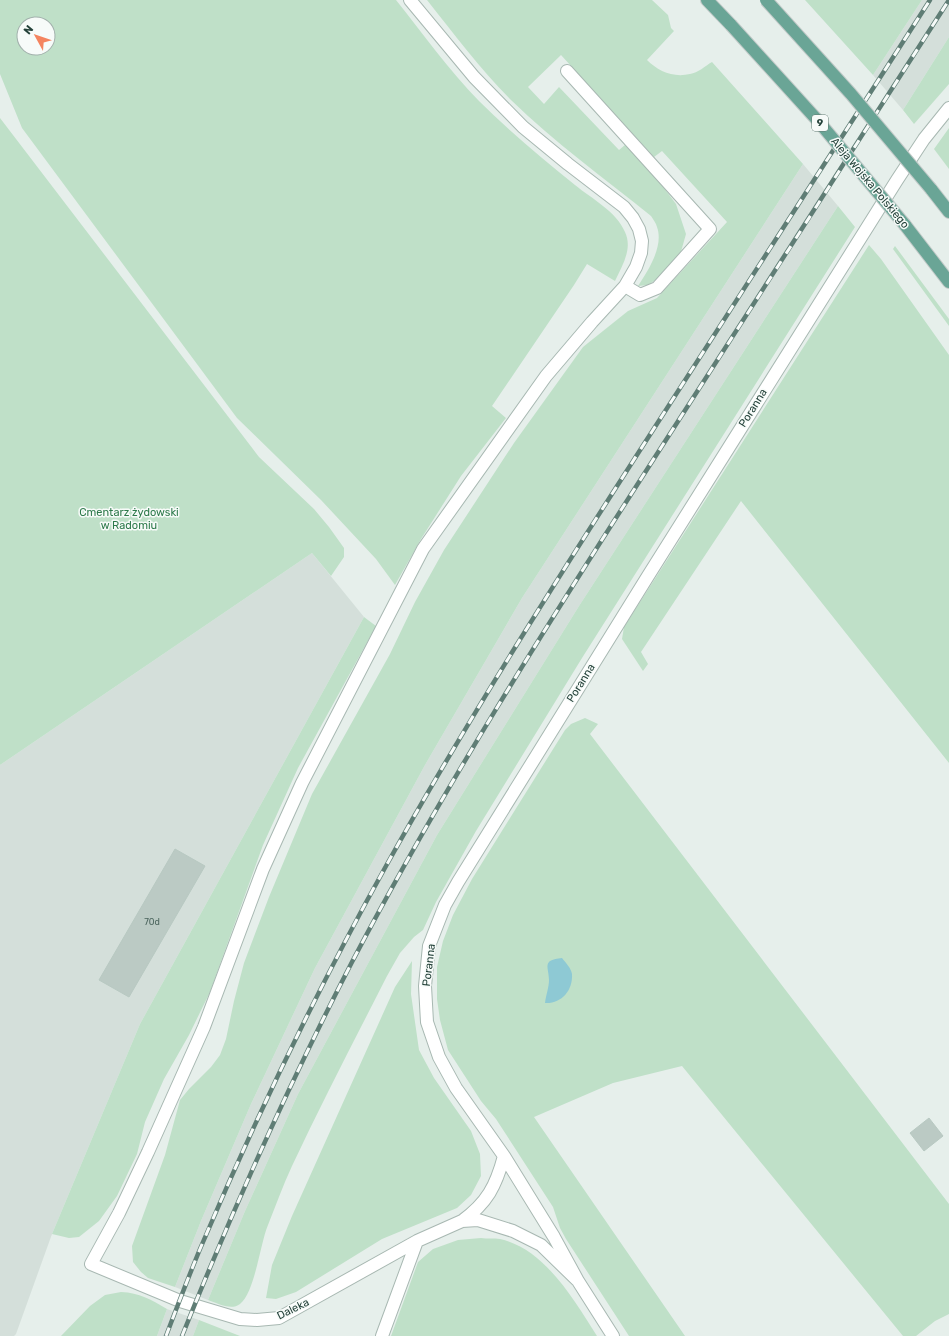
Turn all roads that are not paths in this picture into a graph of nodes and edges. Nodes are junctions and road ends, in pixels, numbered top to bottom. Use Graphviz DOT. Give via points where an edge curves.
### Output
graph roads {
  1 [pos="410,0"];
  2 [pos="707,0"];
  3 [pos="766,0"];
  4 [pos="567,71"];
  5 [pos="949,108"];
  6 [pos="949,212"];
  7 [pos="949,282"];
  8 [pos="624,286"];
  9 [pos="504,1156"];
  10 [pos="462,1221"];
  11 [pos="416,1241"];
  12 [pos="578,1282"];
  13 [pos="382,1336"];
  14 [pos="613,1336"];
  1 -- 8 [label="street" via="474,77 523,127 624,207 633,218 642,241 641,253"];
  2 -- 7 [label="main road, Aleja Wojska Polskiego / 9, bridge" via="814,116"];
  3 -- 6 [label="main road, bridge" via="856,100"];
  4 -- 8 [label="street" via="710,230 657,288 640,295"];
  5 -- 9 [label="street, Poranna" via="924,139 897,180 445,905 429,946 427,1022 439,1056 456,1088"];
  8 -- 11 [label="street, Daleka" via="546,376 423,549 302,783 263,869 204,1027 119,1213 91,1264 180,1301 240,1319 257,1320 279,1318"];
  9 -- 10 [label="street, Daleka" via="495,1183 486,1198"];
  9 -- 12 [label="street, Poranna" via="554,1237"];
  10 -- 11 [label="street, Daleka"];
  10 -- 12 [label="street, Daleka" via="478,1220 490,1223 541,1245"];
  11 -- 13 [label="street"];
  12 -- 14 [label="street"];
}
